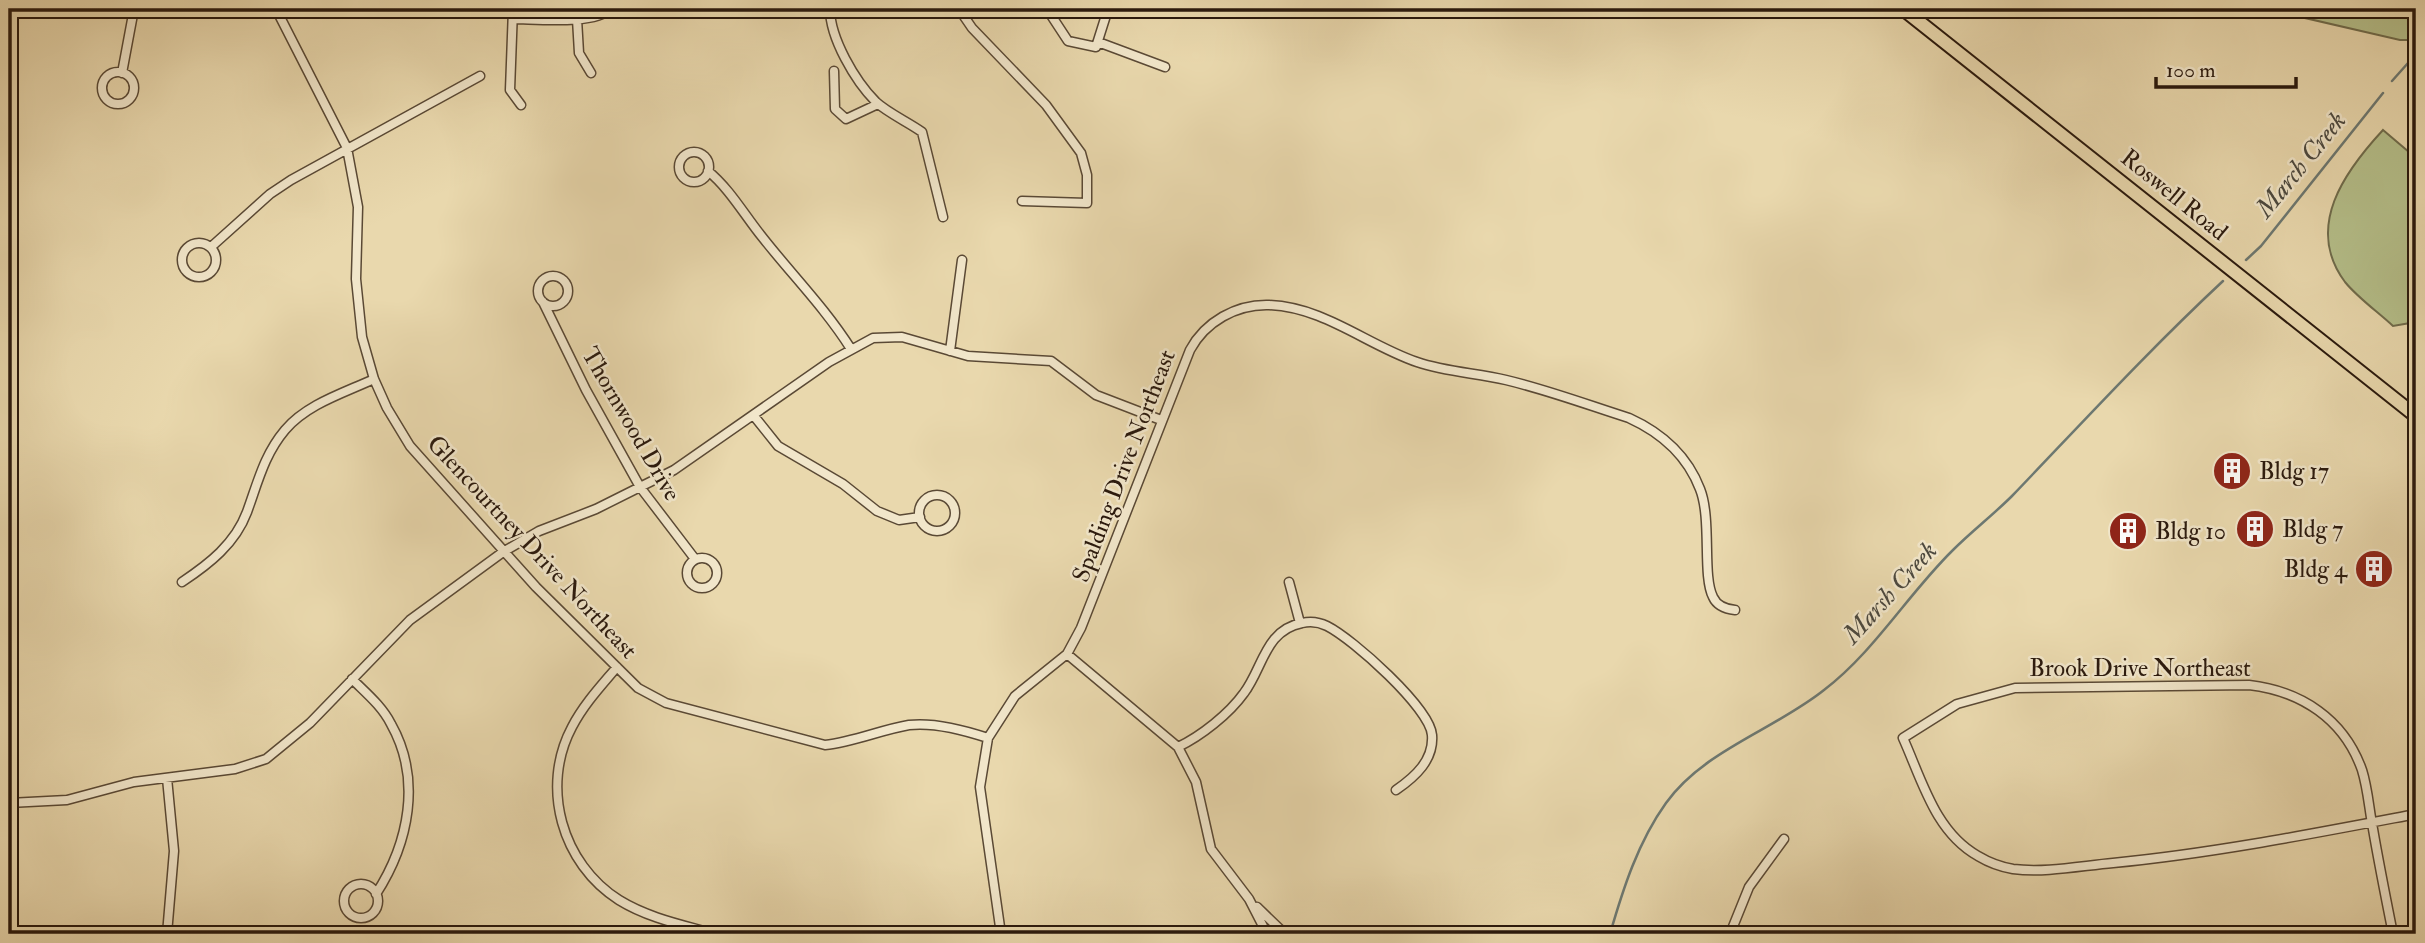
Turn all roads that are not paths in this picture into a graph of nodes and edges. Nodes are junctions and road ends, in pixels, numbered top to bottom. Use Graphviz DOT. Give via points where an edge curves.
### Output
graph roads {
  1 [pos="134,9"];
  2 [pos="276,9"];
  3 [pos="513,9"];
  4 [pos="610,9"];
  5 [pos="830,9"];
  6 [pos="959,9"];
  7 [pos="1047,9"];
  8 [pos="1108,9"];
  9 [pos="1903,9"];
  10 [pos="513,19"];
  11 [pos="577,19"];
  12 [pos="1098,42"];
  13 [pos="1165,67"];
  14 [pos="834,71"];
  15 [pos="122,73"];
  16 [pos="591,74"];
  17 [pos="480,76"];
  18 [pos="878,104"];
  19 [pos="521,105"];
  20 [pos="347,148"];
  21 [pos="708,171"];
  22 [pos="1022,201"];
  23 [pos="943,216"];
  24 [pos="211,247"];
  25 [pos="962,260"];
  26 [pos="543,302"];
  27 [pos="851,349"];
  28 [pos="950,351"];
  29 [pos="374,379"];
  30 [pos="754,416"];
  31 [pos="2416,416"];
  32 [pos="1161,420"];
  33 [pos="640,487"];
  34 [pos="920,517"];
  35 [pos="503,552"];
  36 [pos="695,559"];
  37 [pos="182,582"];
  38 [pos="1289,582"];
  39 [pos="1735,610"];
  40 [pos="1300,623"];
  41 [pos="1067,654"];
  42 [pos="617,667"];
  43 [pos="352,679"];
  44 [pos="988,738"];
  45 [pos="1178,747"];
  46 [pos="167,778"];
  47 [pos="1396,790"];
  48 [pos="9,803"];
  49 [pos="2416,814"];
  50 [pos="2371,822"];
  51 [pos="1784,839"];
  52 [pos="376,894"];
  53 [pos="1249,899"];
  54 [pos="167,934"];
  55 [pos="715,934"];
  56 [pos="1001,934"];
  57 [pos="1268,934"];
  58 [pos="1285,934"];
  59 [pos="1730,934"];
  60 [pos="2393,934"];
  1 -- 15 [label="street"];
  2 -- 20 [label="street, Glencourtney Drive Northeast"];
  3 -- 10 [label="street"];
  4 -- 11 [label="street"];
  5 -- 18 [label="street" via="830,21 846,57"];
  6 -- 22 [label="street" via="1046,105 1081,153 1087,203"];
  7 -- 12 [label="street" via="1068,41 1096,47"];
  8 -- 12 [label="street"];
  9 -- 31 [label="main road, Roswell Road"];
  10 -- 11 [label="street"];
  10 -- 19 [label="street" via="509,90"];
  11 -- 16 [label="street" via="579,53"];
  12 -- 13 [label="street"];
  14 -- 18 [label="street" via="835,109 846,119"];
  15 -- 15 [label="street" via="133,83 133,93 127,102 113,103 103,94 103,85 108,76"];
  17 -- 20 [label="street"];
  18 -- 23 [label="street" via="922,132"];
  20 -- 24 [label="street" via="270,194"];
  20 -- 29 [label="street, Glencourtney Drive Northeast" via="358,207 357,309"];
  21 -- 27 [label="street" via="826,310"];
  24 -- 24 [label="street" via="198,243 188,247 182,262 188,273 205,276 214,270 217,258"];
  25 -- 28 [label="street"];
  26 -- 33 [label="street, Thornwood Drive"];
  27 -- 28 [label="street" via="890,335"];
  27 -- 30 [label="street"];
  28 -- 32 [label="street" via="1051,361 1096,395"];
  29 -- 35 [label="street, Glencourtney Drive Northeast" via="410,446"];
  29 -- 37 [label="street" via="314,407 286,428 264,461 246,514 229,543"];
  30 -- 33 [label="street" via="690,460"];
  30 -- 34 [label="street" via="778,446 843,484 877,511 900,520"];
  32 -- 39 [label="street, Spalding Drive Northeast" via="1201,332 1231,312 1267,305 1312,314 1418,362 1506,380 1629,418 1665,438 1693,472 1707,513 1711,593 1720,606"];
  32 -- 41 [label="street, Spalding Drive Northeast" via="1093,601"];
  33 -- 35 [label="street" via="539,531"];
  33 -- 36 [label="street, Thornwood Drive"];
  34 -- 34 [label="street" via="926,527 942,530 955,519 955,508 949,498 933,495 923,501"];
  35 -- 42 [label="street, Glencourtney Drive Northeast"];
  35 -- 43 [label="street" via="410,620"];
  38 -- 40 [label="street"];
  40 -- 45 [label="street" via="1274,637 1234,705"];
  40 -- 47 [label="street" via="1317,622 1333,629 1426,716 1432,734 1429,755 1420,771"];
  41 -- 44 [label="street, Spalding Drive Northeast" via="1015,696"];
  41 -- 45 [label="street"];
  42 -- 44 [label="street, Glencourtney Drive Northeast" via="638,688 666,703 825,745 850,743 913,725 961,729"];
  42 -- 55 [label="street" via="582,709 562,751 557,798 569,844 590,876 620,900 651,915"];
  43 -- 46 [label="street" via="310,723 266,759 235,769"];
  43 -- 52 [label="street" via="391,722 408,774 404,835"];
  44 -- 56 [label="street, Spalding Drive Northeast" via="980,788"];
  45 -- 53 [label="street" via="1196,782 1211,849"];
  46 -- 48 [label="street" via="67,800"];
  46 -- 54 [label="street" via="174,851"];
  49 -- 50 [label="street"];
  50 -- 50 [label="street, Brook Drive Northeast" via="2186,856 2011,869 1962,845 1937,814 1903,738 1957,704 2015,688 2266,687 2308,702 2342,732 2361,769"];
  50 -- 60 [label="street, Brook Drive Northeast"];
  51 -- 59 [label="street" via="1749,887"];
  52 -- 52 [label="street" via="368,886 357,885 345,896 345,907 352,915 367,917 377,905"];
  53 -- 57 [label="street"];
  53 -- 58 [label="street"];
}
